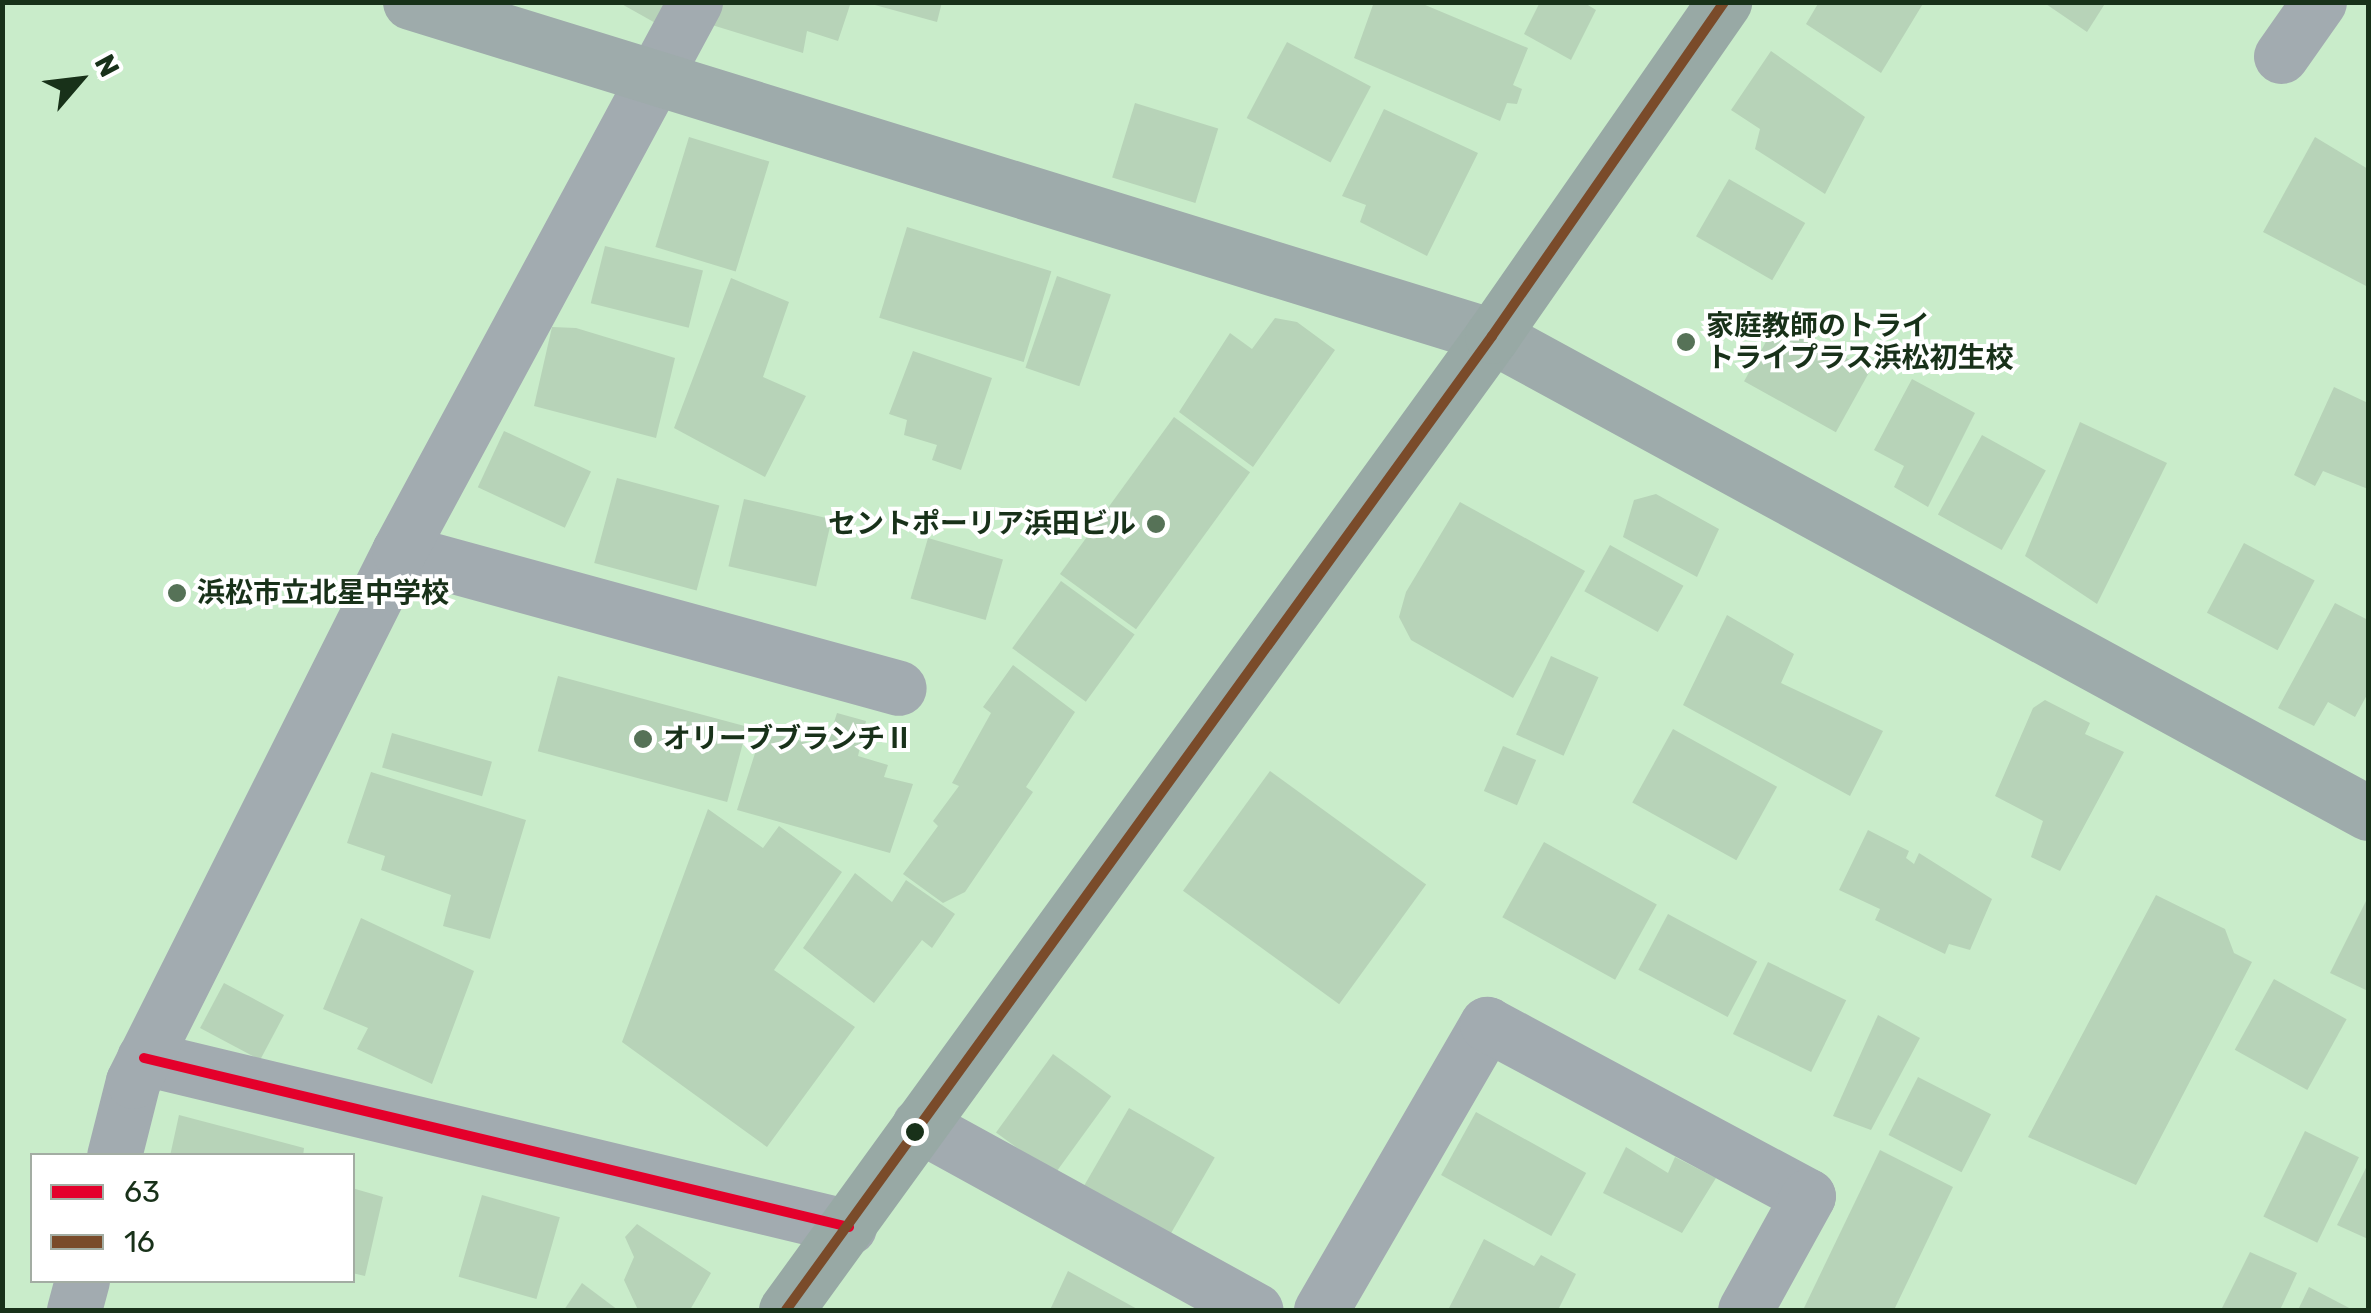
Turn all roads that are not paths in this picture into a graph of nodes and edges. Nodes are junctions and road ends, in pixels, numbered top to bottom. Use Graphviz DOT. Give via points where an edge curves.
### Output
graph roads {
  1 [pos="410,2"];
  2 [pos="695,2"];
  3 [pos="1724,2"];
  4 [pos="2320,2"];
  5 [pos="2281,56"];
  6 [pos="657,76"];
  7 [pos="1492,336"];
  8 [pos="399,551"];
  9 [pos="899,688"];
  10 [pos="2368,814"];
  11 [pos="144,1058"];
  12 [pos="918,1125"];
  13 [pos="115,1153"];
  14 [pos="848,1226"];
  15 [pos="81,1283"];
  16 [pos="74,1310"];
  17 [pos="786,1310"];
  18 [pos="1255,1310"];
  19 [pos="1321,1310"];
  20 [pos="1745,1310"];
  1 -- 6 [label="street"];
  2 -- 6 [label="street"];
  3 -- 7 [label="highway"];
  4 -- 5 [label="street"];
  6 -- 7 [label="street"];
  6 -- 8 [label="street"];
  7 -- 10 [label="street"];
  7 -- 12 [label="highway"];
  8 -- 9 [label="street"];
  8 -- 11 [label="street"];
  11 -- 13 [label="street"];
  11 -- 14 [label="street"];
  12 -- 14 [label="highway"];
  12 -- 18 [label="street"];
  14 -- 17 [label="highway"];
  15 -- 16 [label="street"];
  19 -- 20 [label="street" via="1487,1024 1808,1196"];
}
